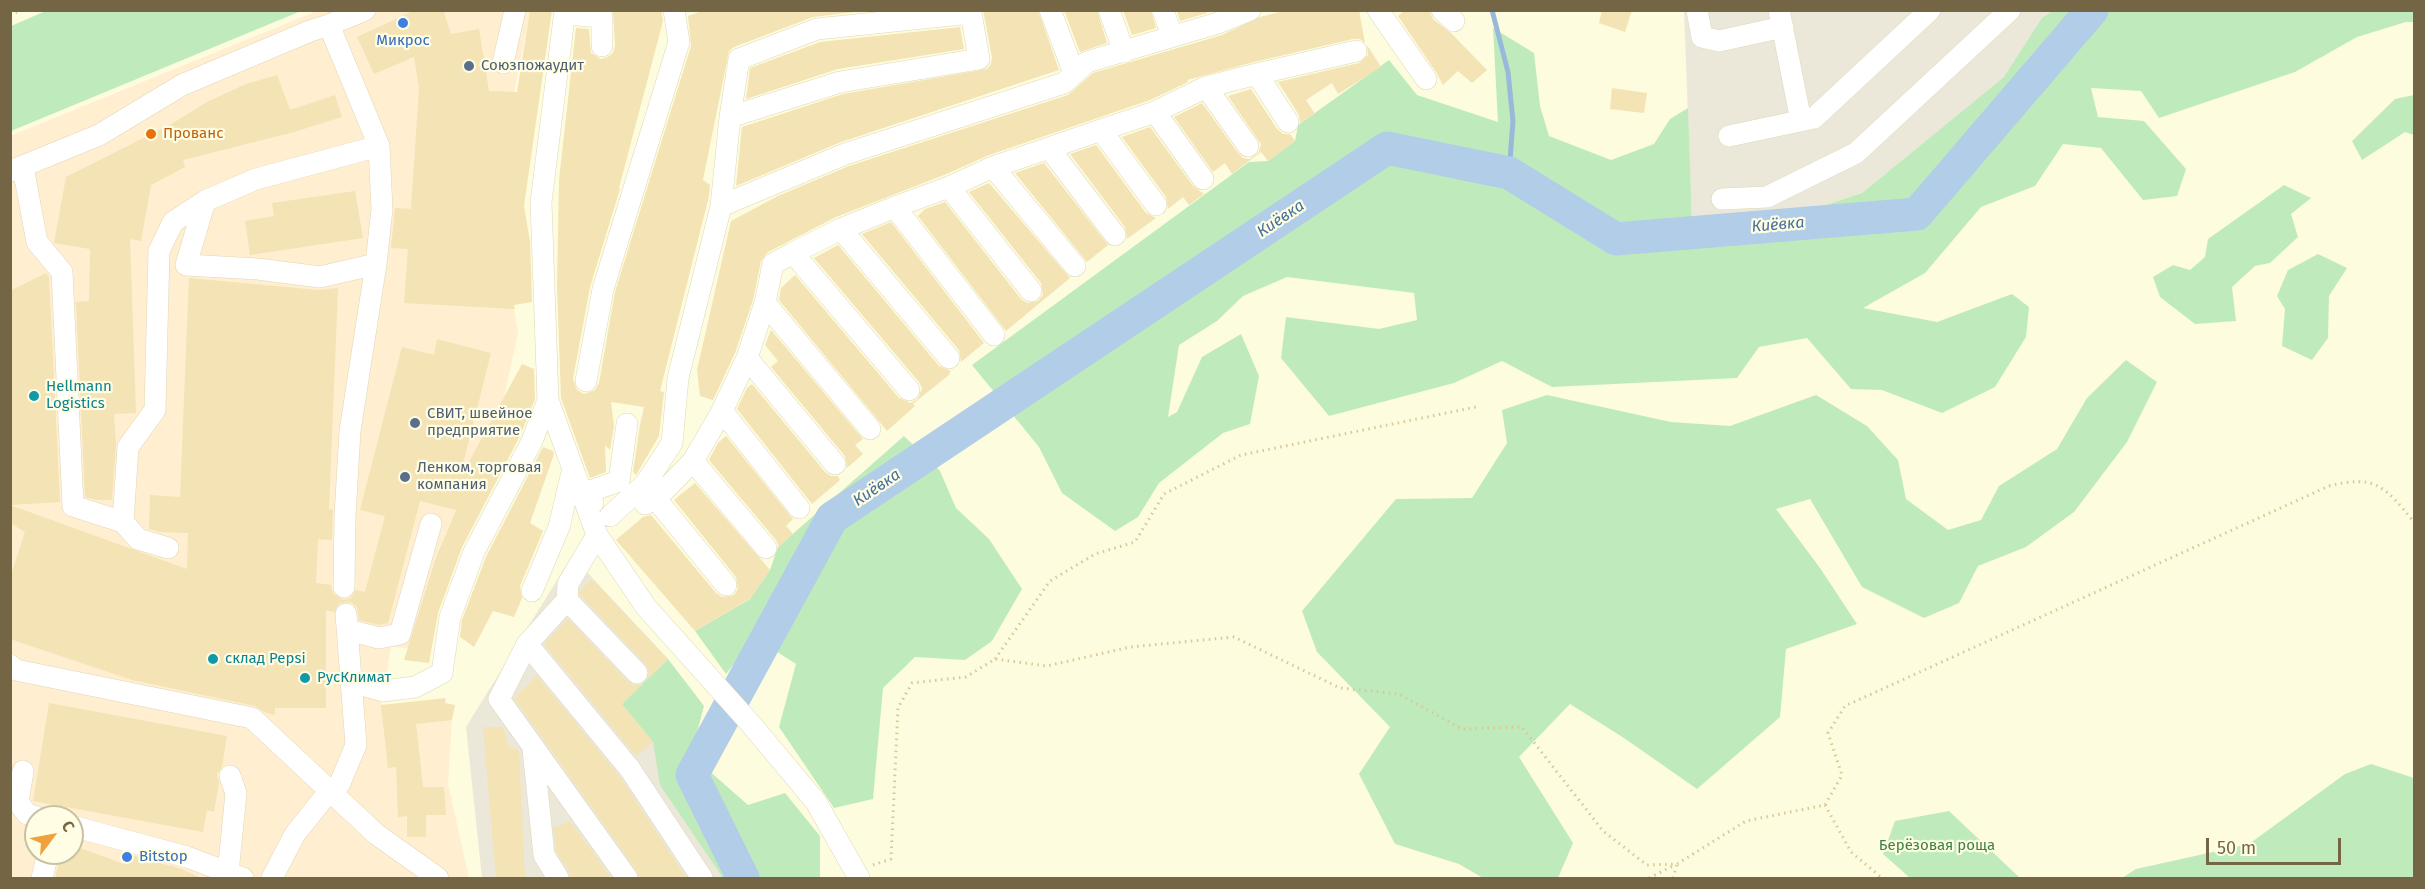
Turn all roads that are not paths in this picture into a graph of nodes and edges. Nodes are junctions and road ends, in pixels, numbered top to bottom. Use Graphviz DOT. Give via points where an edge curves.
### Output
graph roads {
  1 [pos="364,10"];
  2 [pos="515,10"];
  3 [pos="674,10"];
  4 [pos="1050,10"];
  5 [pos="1109,10"];
  6 [pos="1163,10"];
  7 [pos="1250,10"];
  8 [pos="1378,10"];
  9 [pos="1697,10"];
  10 [pos="1930,10"];
  11 [pos="2010,10"];
  12 [pos="565,12"];
  13 [pos="1216,17"];
  14 [pos="1781,19"];
  15 [pos="329,26"];
  16 [pos="1172,36"];
  17 [pos="602,46"];
  18 [pos="1356,51"];
  19 [pos="1124,52"];
  20 [pos="503,63"];
  21 [pos="1074,72"];
  22 [pos="1257,74"];
  23 [pos="1426,79"];
  24 [pos="1206,87"];
  25 [pos="1155,112"];
  26 [pos="730,117"];
  27 [pos="1801,121"];
  28 [pos="1288,122"];
  29 [pos="1101,130"];
  30 [pos="1729,136"];
  31 [pos="378,146"];
  32 [pos="1248,146"];
  33 [pos="1049,148"];
  34 [pos="993,167"];
  35 [pos="17,169"];
  36 [pos="1203,179"];
  37 [pos="949,187"];
  38 [pos="1722,199"];
  39 [pos="206,201"];
  40 [pos="1156,205"];
  41 [pos="721,206"];
  42 [pos="895,207"];
  43 [pos="840,229"];
  44 [pos="1115,235"];
  45 [pos="793,253"];
  46 [pos="376,264"];
  47 [pos="1076,266"];
  48 [pos="1030,291"];
  49 [pos="765,303"];
  50 [pos="994,334"];
  51 [pos="747,358"];
  52 [pos="949,358"];
  53 [pos="586,381"];
  54 [pos="909,390"];
  55 [pos="548,400"];
  56 [pos="722,411"];
  57 [pos="627,424"];
  58 [pos="870,429"];
  59 [pos="693,461"];
  60 [pos="835,464"];
  61 [pos="573,468"];
  62 [pos="582,494"];
  63 [pos="656,500"];
  64 [pos="799,508"];
  65 [pos="610,516"];
  66 [pos="123,522"];
  67 [pos="431,524"];
  68 [pos="597,535"];
  69 [pos="168,548"];
  70 [pos="766,548"];
  71 [pos="726,585"];
  72 [pos="344,587"];
  73 [pos="532,591"];
  74 [pos="567,600"];
  75 [pos="527,644"];
  76 [pos="10,665"];
  77 [pos="637,673"];
  78 [pos="351,682"];
  79 [pos="533,748"];
  80 [pos="23,771"];
  81 [pos="230,776"];
  82 [pos="332,790"];
  83 [pos="24,810"];
  84 [pos="84,829"];
  85 [pos="857,875"];
  86 [pos="236,876"];
  87 [pos="272,879"];
  88 [pos="438,879"];
  89 [pos="558,879"];
  90 [pos="627,879"];
  91 [pos="702,879"];
  1 -- 15 [label="street"];
  2 -- 20 [label="street"];
  3 -- 53 [label="street" via="679,42 603,289"];
  4 -- 21 [label="street"];
  5 -- 19 [label="street"];
  6 -- 16 [label="street"];
  7 -- 13 [label="street"];
  8 -- 23 [label="street"];
  9 -- 14 [label="street" via="1702,37 1719,41"];
  10 -- 27 [label="street" via="1814,118"];
  11 -- 38 [label="street" via="1856,153 1767,197"];
  12 -- 17 [label="street" via="602,17"];
  12 -- 55 [label="street" via="541,202"];
  13 -- 16 [label="street"];
  14 -- 27 [label="street"];
  15 -- 31 [label="street"];
  15 -- 35 [label="street" via="182,85 99,135"];
  16 -- 19 [label="street"];
  18 -- 22 [label="street"];
  19 -- 21 [label="street" via="1087,62"];
  21 -- 41 [label="street" via="1064,83 846,154"];
  22 -- 24 [label="street"];
  22 -- 28 [label="street"];
  24 -- 25 [label="street"];
  24 -- 32 [label="street"];
  25 -- 29 [label="street"];
  25 -- 36 [label="street"];
  26 -- 26 [label="street" via="840,82 979,59 971,13 817,29 739,59"];
  26 -- 41 [label="street"];
  27 -- 30 [label="street"];
  29 -- 33 [label="street"];
  29 -- 40 [label="street"];
  31 -- 39 [label="street" via="256,179"];
  31 -- 46 [label="street" via="382,209"];
  33 -- 34 [label="street"];
  33 -- 44 [label="street"];
  34 -- 37 [label="street"];
  34 -- 47 [label="street"];
  35 -- 66 [label="street" via="37,242 62,273 73,506"];
  37 -- 42 [label="street"];
  37 -- 48 [label="street"];
  39 -- 46 [label="street" via="186,265 258,268 320,277"];
  39 -- 66 [label="street" via="173,222 159,251 155,410 128,447"];
  41 -- 65 [label="street" via="678,378 672,443 646,483"];
  42 -- 43 [label="street"];
  42 -- 50 [label="street"];
  43 -- 45 [label="street"];
  43 -- 52 [label="street"];
  45 -- 49 [label="street" via="773,264"];
  45 -- 54 [label="street"];
  46 -- 72 [label="street" via="350,431"];
  49 -- 51 [label="street"];
  49 -- 58 [label="street"];
  51 -- 56 [label="street"];
  51 -- 60 [label="street"];
  55 -- 61 [label="street"];
  55 -- 78 [label="street" via="532,441 474,552 450,617 442,673 415,687 383,691"];
  56 -- 59 [label="street"];
  56 -- 64 [label="street"];
  57 -- 62 [label="street" via="619,481"];
  59 -- 63 [label="street"];
  59 -- 70 [label="street"];
  61 -- 62 [label="street"];
  61 -- 73 [label="street" via="559,527"];
  62 -- 65 [label="street"];
  62 -- 68 [label="street"];
  63 -- 65 [label="street"];
  63 -- 71 [label="street"];
  66 -- 69 [label="street" via="138,539"];
  67 -- 78 [label="street" via="400,634 378,638 347,622"];
  68 -- 74 [label="street" via="568,584"];
  68 -- 85 [label="street" via="646,607 816,802"];
  74 -- 75 [label="street"];
  74 -- 77 [label="street"];
  75 -- 79 [label="street" via="499,699"];
  75 -- 91 [label="street" via="630,769"];
  76 -- 82 [label="street" via="16,670 252,718 318,782"];
  78 -- 82 [label="street" via="356,745 340,783"];
  79 -- 89 [label="street" via="544,855"];
  79 -- 90 [label="street"];
  80 -- 83 [label="street" via="18,802"];
  81 -- 86 [label="street" via="236,793"];
  82 -- 87 [label="street" via="295,834"];
  82 -- 88 [label="street" via="376,834"];
  84 -- 86 [label="street" via="187,857"];
}
